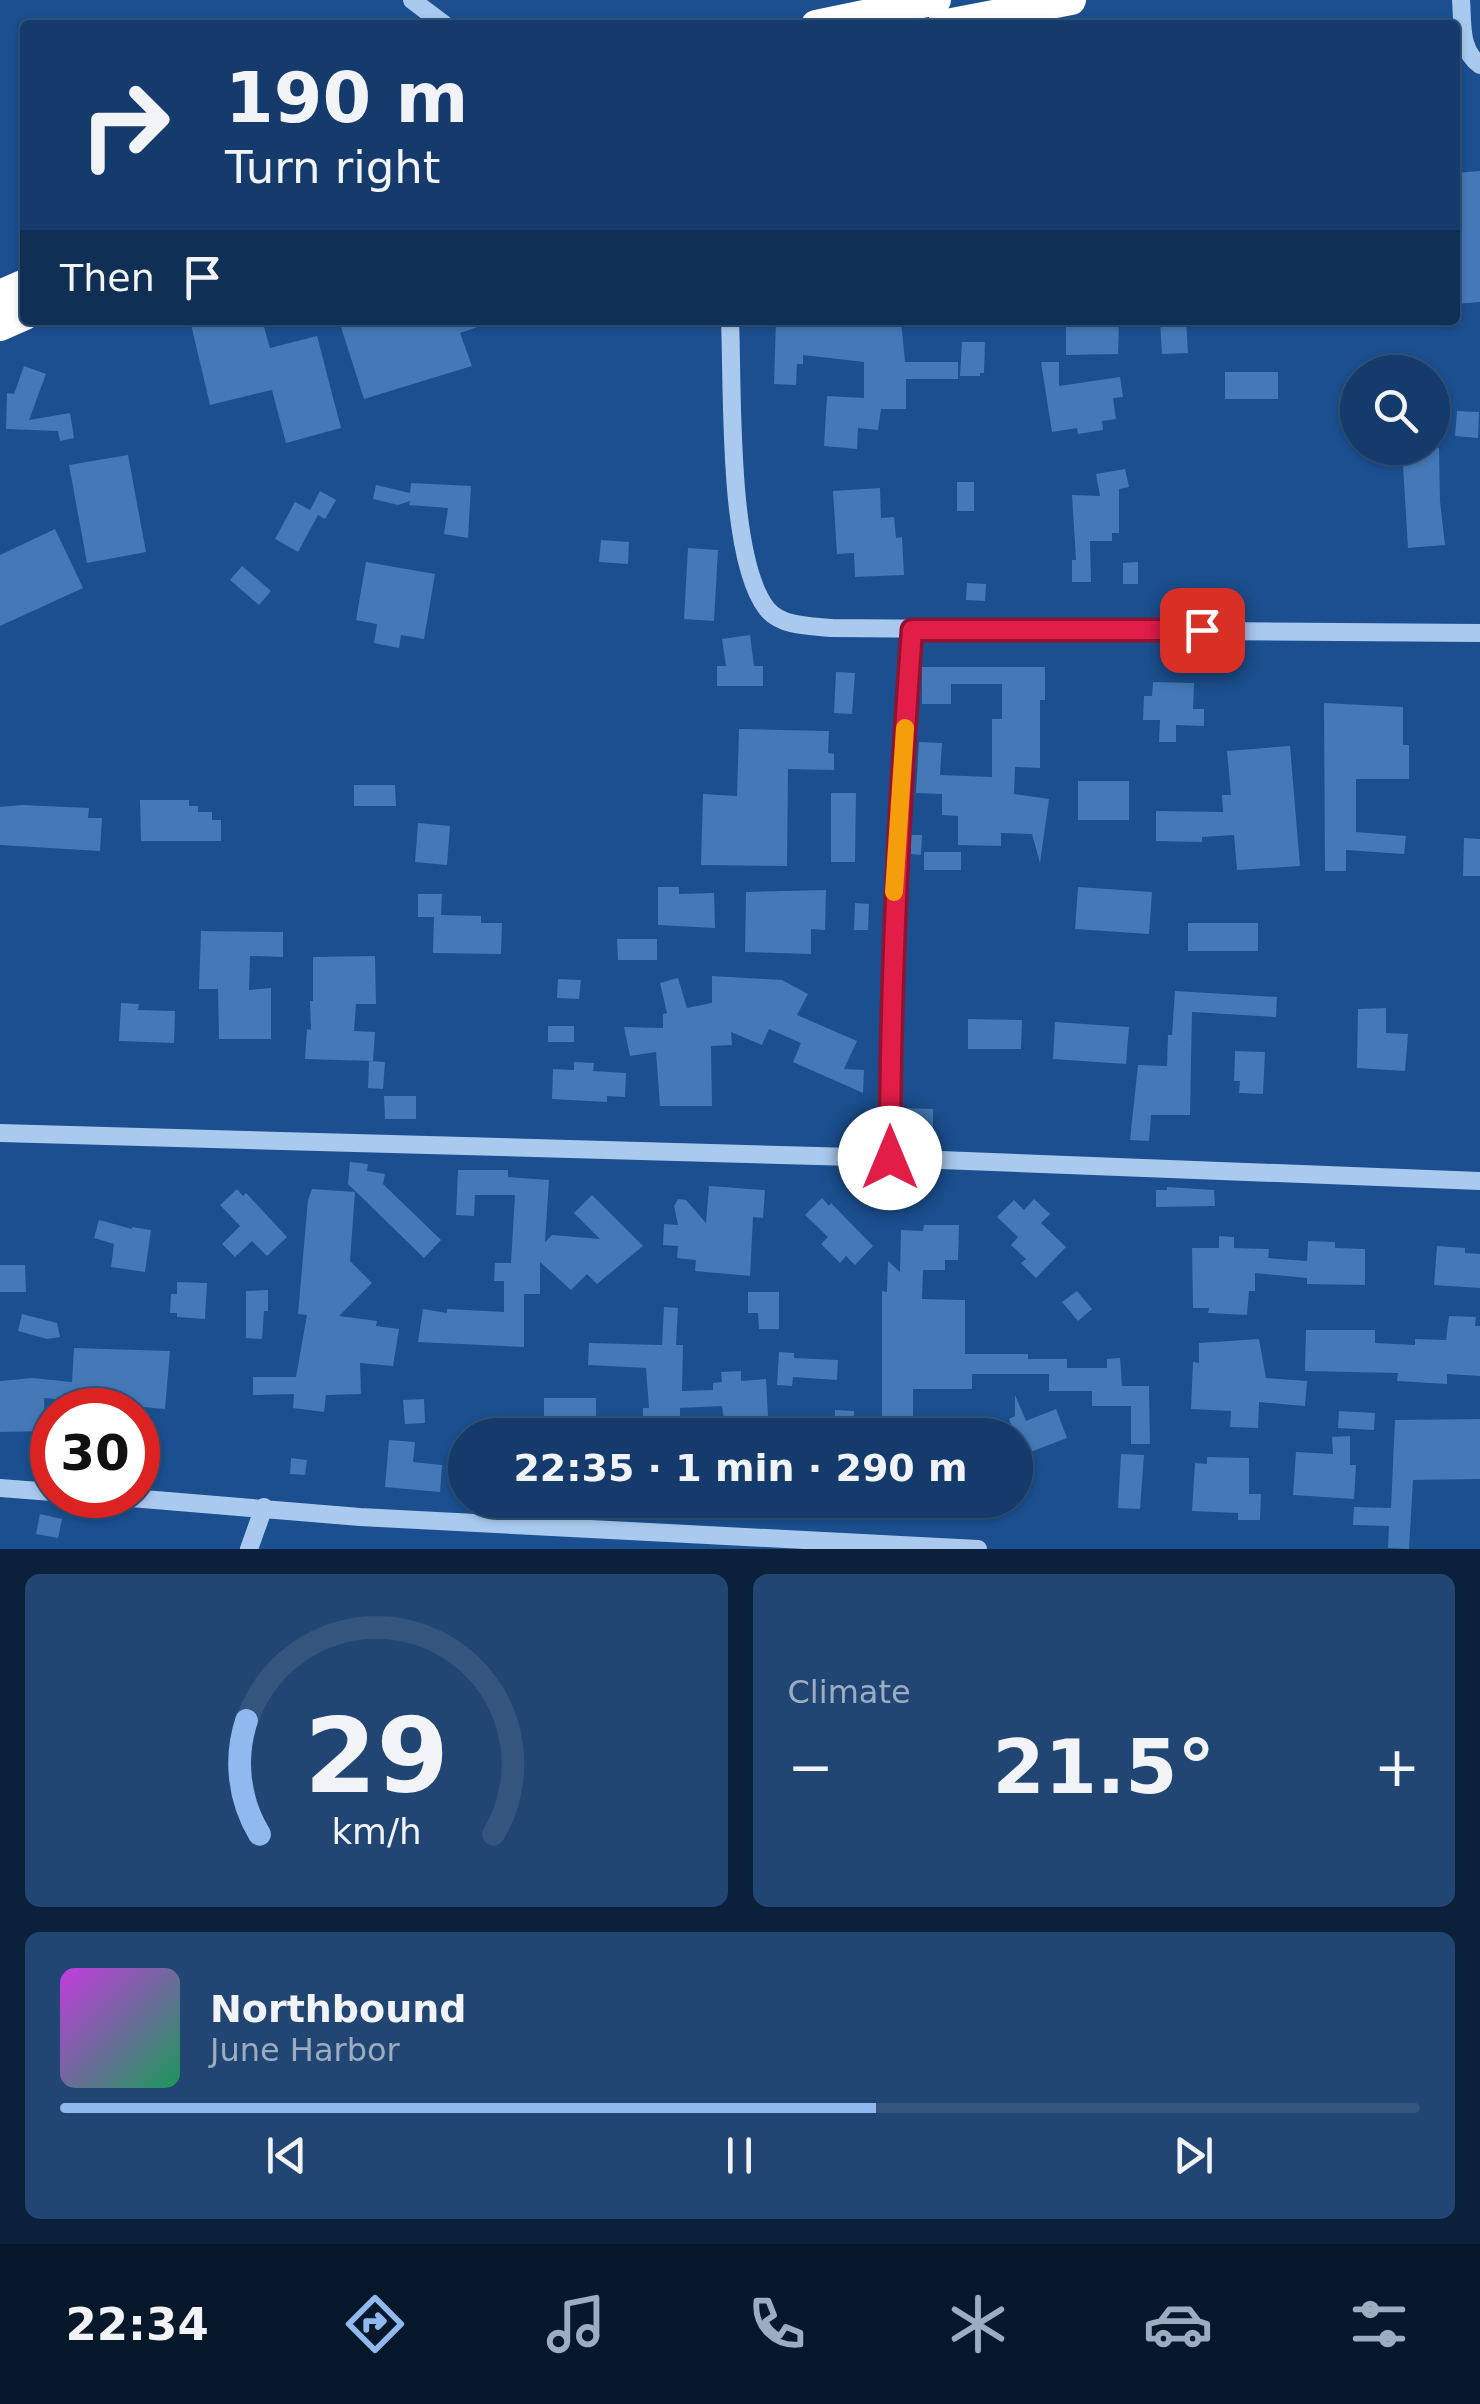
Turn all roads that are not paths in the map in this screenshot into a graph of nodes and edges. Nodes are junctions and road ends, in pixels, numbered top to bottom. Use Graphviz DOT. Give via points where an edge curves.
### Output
graph roads {
  1 [pos="412,0"];
  2 [pos="1070,0"];
  3 [pos="1461,0"];
  4 [pos="919,10"];
  5 [pos="438,20"];
  6 [pos="850,20"];
  7 [pos="968,20"];
  8 [pos="1480,65"];
  9 [pos="730,325"];
  10 [pos="912,630"];
  11 [pos="1480,633"];
  12 [pos="0,1133"];
  13 [pos="890,1158"];
  14 [pos="1480,1182"];
  15 [pos="0,1488"];
  16 [pos="30,1490"];
  17 [pos="160,1500"];
  18 [pos="264,1507"];
  19 [pos="249,1549"];
  20 [pos="978,1549"];
  1 -- 5 [label="street"];
  2 -- 7 [label="highway"];
  3 -- 8 [label="street" via="1464,44"];
  4 -- 6 [label="highway"];
  9 -- 10 [label="street" via="740,531 749,576 769,612 795,625"];
  10 -- 11 [label="street"];
  10 -- 13 [label="street" via="896,849"];
  12 -- 13 [label="street"];
  13 -- 14 [label="street"];
  15 -- 16 [label="street"];
  17 -- 18 [label="street"];
  18 -- 19 [label="street"];
  18 -- 20 [label="street"];
}
